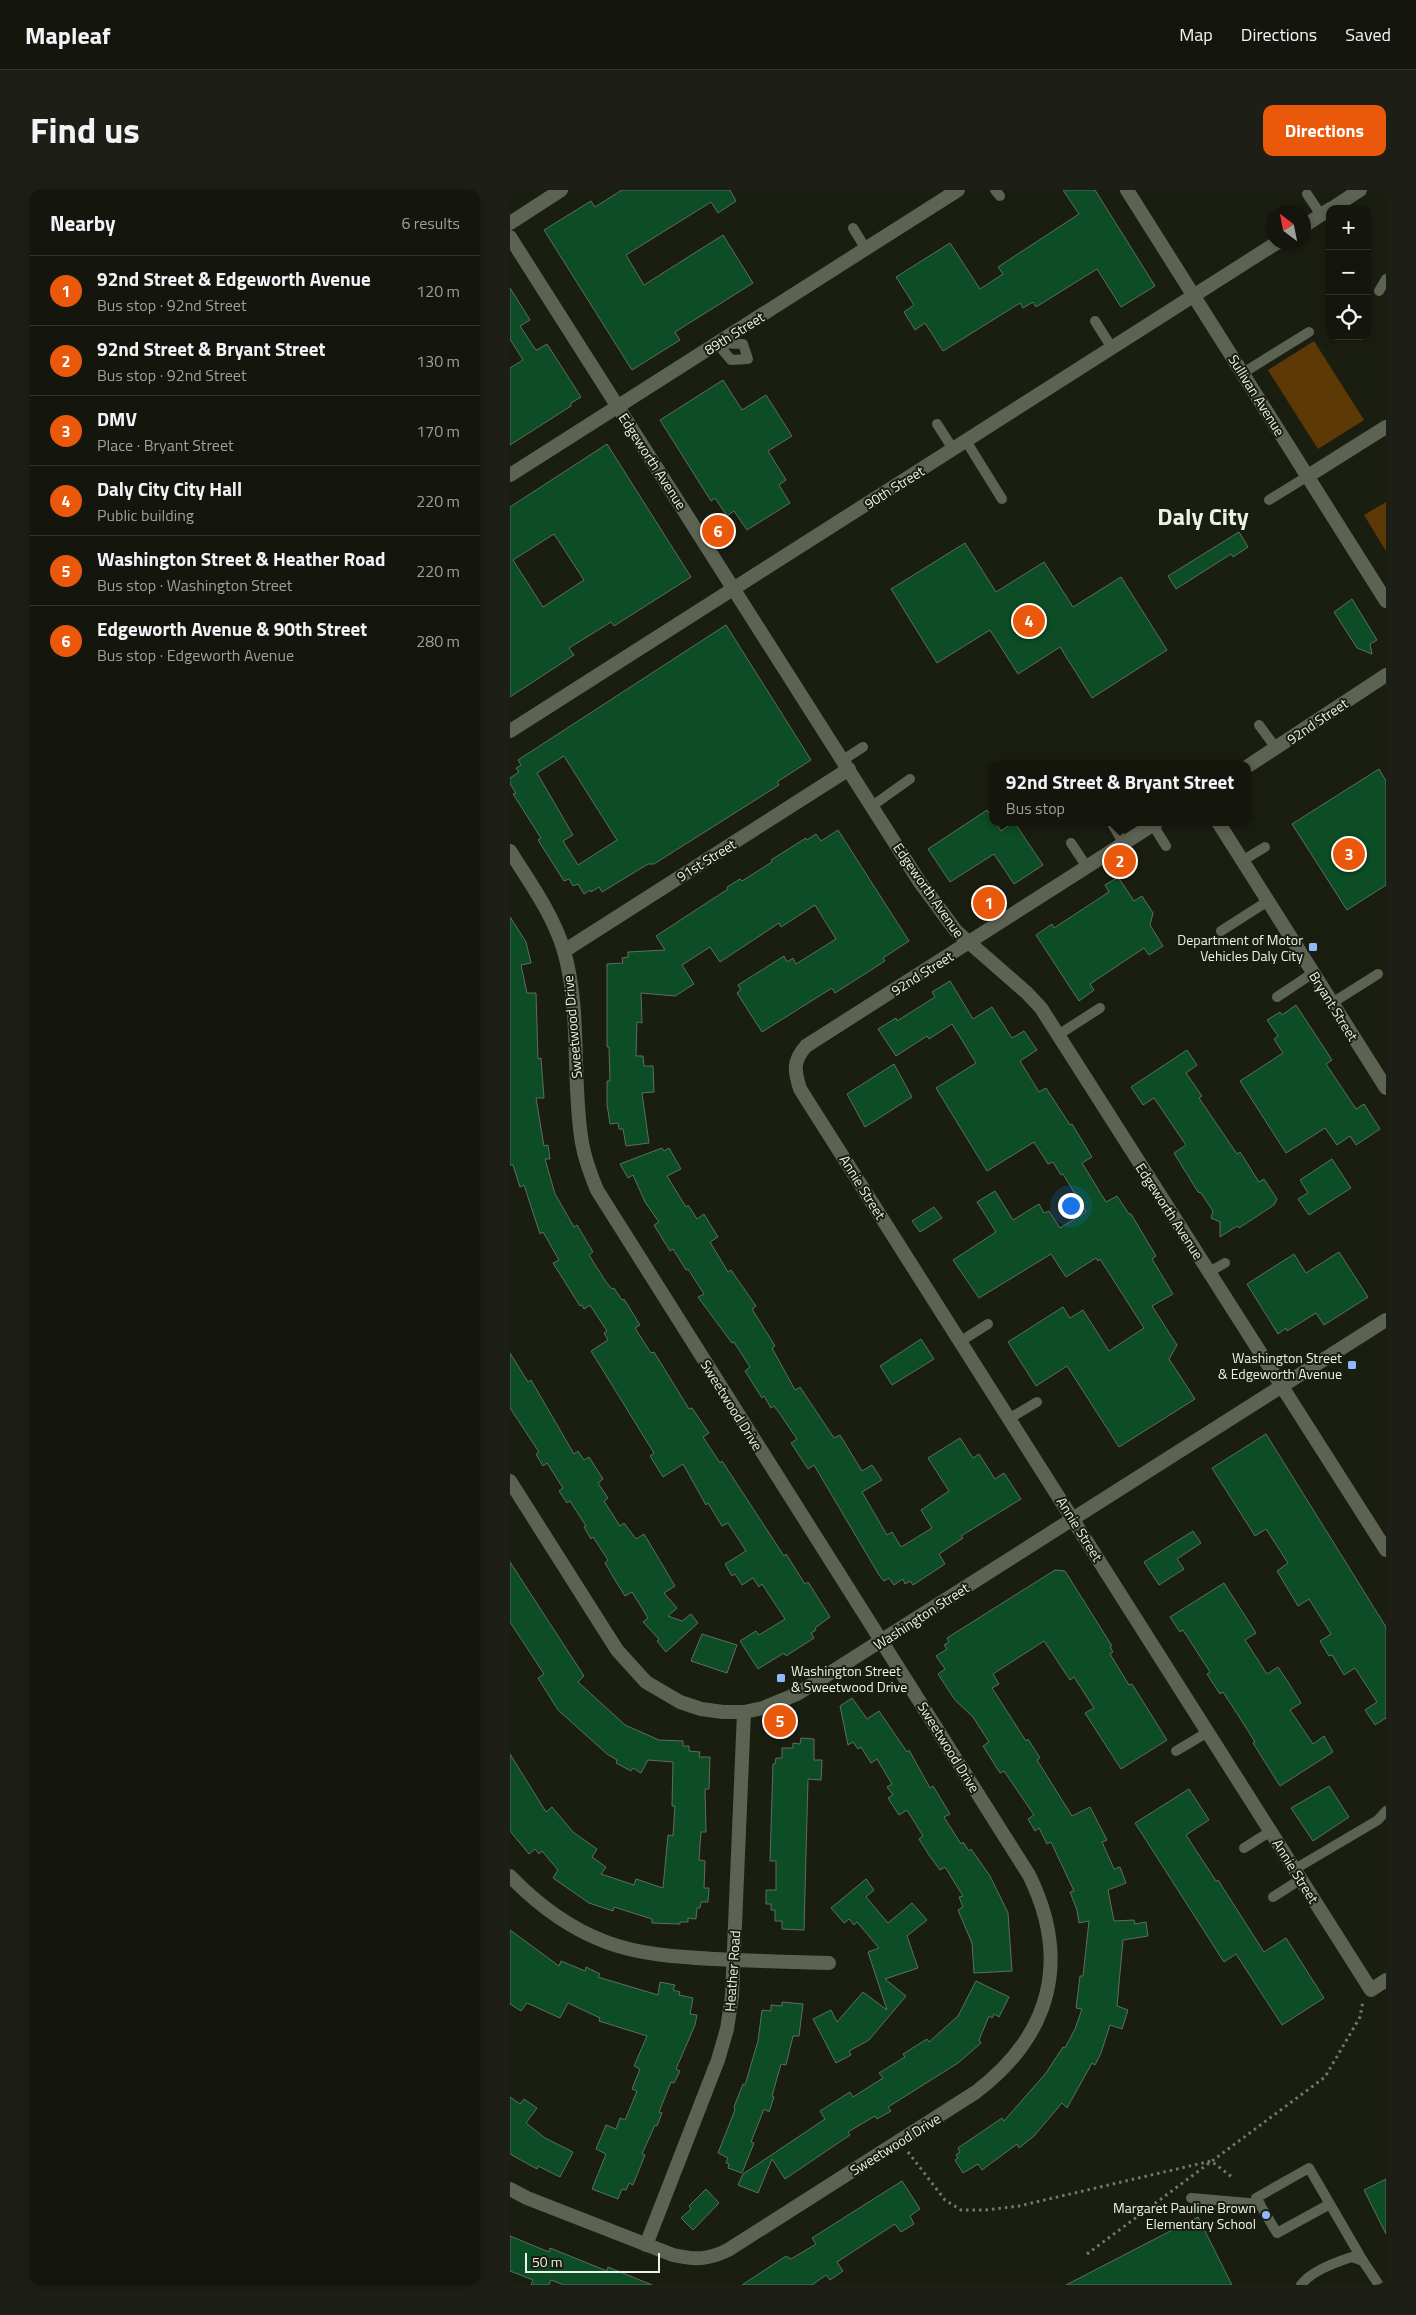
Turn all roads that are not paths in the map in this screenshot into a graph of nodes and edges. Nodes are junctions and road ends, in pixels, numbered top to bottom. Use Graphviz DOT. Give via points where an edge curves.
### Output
graph roads {
  1 [pos="561,190"];
  2 [pos="958,190"];
  3 [pos="1127,190"];
  4 [pos="1360,190"];
  5 [pos="1308,194"];
  6 [pos="1336,205"];
  7 [pos="1326,210"];
  8 [pos="1326,212"];
  9 [pos="1311,221"];
  10 [pos="510,223"];
  11 [pos="853,228"];
  12 [pos="510,237"];
  13 [pos="866,248"];
  14 [pos="1266,250"];
  15 [pos="1386,279"];
  16 [pos="1379,291"];
  17 [pos="1195,296"];
  18 [pos="1095,321"];
  19 [pos="1309,332"];
  20 [pos="1112,348"];
  21 [pos="1243,373"];
  22 [pos="618,406"];
  23 [pos="937,424"];
  24 [pos="1386,427"];
  25 [pos="966,441"];
  26 [pos="953,449"];
  27 [pos="510,476"];
  28 [pos="1308,476"];
  29 [pos="1002,499"];
  30 [pos="1269,500"];
  31 [pos="735,588"];
  32 [pos="1386,601"];
  33 [pos="1386,674"];
  34 [pos="1259,725"];
  35 [pos="510,731"];
  36 [pos="863,747"];
  37 [pos="1276,748"];
  38 [pos="1251,764"];
  39 [pos="846,765"];
  40 [pos="910,779"];
  41 [pos="872,806"];
  42 [pos="1113,826"];
  43 [pos="1152,826"];
  44 [pos="1156,826"];
  45 [pos="1220,826"];
  46 [pos="1071,844"];
  47 [pos="1124,844"];
  48 [pos="1166,846"];
  49 [pos="1265,847"];
  50 [pos="510,851"];
  51 [pos="1242,862"];
  52 [pos="1087,868"];
  53 [pos="1268,902"];
  54 [pos="1221,931"];
  55 [pos="968,943"];
  56 [pos="564,951"];
  57 [pos="1313,973"];
  58 [pos="1378,974"];
  59 [pos="1277,997"];
  60 [pos="1332,1003"];
  61 [pos="1100,1008"];
  62 [pos="1058,1035"];
  63 [pos="795,1065"];
  64 [pos="1386,1088"];
  65 [pos="1225,1263"];
  66 [pos="1209,1272"];
  67 [pos="1386,1320"];
  68 [pos="988,1324"];
  69 [pos="961,1341"];
  70 [pos="1282,1386"];
  71 [pos="1037,1402"];
  72 [pos="1010,1418"];
  73 [pos="510,1481"];
  74 [pos="1074,1518"];
  75 [pos="1386,1550"];
  76 [pos="882,1641"];
  77 [pos="744,1712"];
  78 [pos="1208,1732"];
  79 [pos="1176,1751"];
  80 [pos="1386,1811"];
  81 [pos="1271,1831"];
  82 [pos="1244,1848"];
  83 [pos="1298,1874"];
  84 [pos="510,1876"];
  85 [pos="1273,1897"];
  86 [pos="734,1960"];
  87 [pos="829,1963"];
  88 [pos="1386,1980"];
  89 [pos="510,2189"];
  90 [pos="1191,2198"];
  91 [pos="1260,2204"];
  92 [pos="1330,2204"];
  93 [pos="646,2245"];
  94 [pos="1363,2261"];
  95 [pos="1301,2285"];
  96 [pos="1379,2285"];
  1 -- 10 [label="street"];
  2 -- 13 [label="street, 89th Street"];
  3 -- 17 [label="street, Sullivan Avenue"];
  4 -- 6 [label="street"];
  5 -- 7 [label="lane"];
  8 -- 9 [label="street"];
  11 -- 13 [label="lane"];
  12 -- 22 [label="street, Edgeworth Avenue"];
  13 -- 22 [label="street, 89th Street"];
  14 -- 17 [label="street, 90th Street"];
  15 -- 16 [label="lane"];
  17 -- 20 [label="street, 90th Street"];
  17 -- 21 [label="street, Sullivan Avenue"];
  18 -- 20 [label="lane"];
  19 -- 21 [label="lane"];
  20 -- 25 [label="street, 90th Street"];
  21 -- 28 [label="street, Sullivan Avenue"];
  22 -- 27 [label="street, 89th Street"];
  22 -- 31 [label="street, Edgeworth Avenue"];
  23 -- 26 [label="lane"];
  24 -- 28 [label="street"];
  25 -- 26 [label="street, 90th Street"];
  25 -- 29 [label="lane"];
  26 -- 31 [label="street, 90th Street"];
  28 -- 30 [label="lane"];
  28 -- 32 [label="street, Sullivan Avenue"];
  31 -- 35 [label="street, 90th Street"];
  31 -- 39 [label="street, Edgeworth Avenue"];
  33 -- 37 [label="street, 92nd Street"];
  34 -- 37 [label="lane"];
  36 -- 39 [label="lane"];
  37 -- 38 [label="street, 92nd Street"];
  39 -- 41 [label="street, Edgeworth Avenue"];
  39 -- 56 [label="street, 91st Street"];
  40 -- 41 [label="lane"];
  41 -- 55 [label="street, Edgeworth Avenue" via="928,894"];
  42 -- 47 [label="lane"];
  43 -- 47 [label="street, 92nd Street"];
  44 -- 48 [label="lane"];
  45 -- 51 [label="street, Bryant Street"];
  46 -- 52 [label="lane"];
  47 -- 52 [label="street, 92nd Street"];
  49 -- 51 [label="lane"];
  50 -- 56 [label="street, Sweetwood Drive" via="545,906"];
  51 -- 53 [label="street, Bryant Street"];
  52 -- 55 [label="street, 92nd Street"];
  53 -- 54 [label="lane"];
  53 -- 57 [label="street, Bryant Street"];
  55 -- 62 [label="street, Edgeworth Avenue" via="1027,992"];
  55 -- 63 [label="street, 92nd Street" via="806,1046"];
  56 -- 76 [label="street, Sweetwood Drive" via="573,1005 581,1138 597,1190"];
  57 -- 59 [label="lane"];
  57 -- 60 [label="street, Bryant Street"];
  58 -- 60 [label="lane"];
  60 -- 64 [label="street, Bryant Street"];
  61 -- 62 [label="lane"];
  62 -- 66 [label="street, Edgeworth Avenue"];
  63 -- 69 [label="street, Annie Street" via="800,1089"];
  65 -- 66 [label="lane"];
  66 -- 70 [label="street, Edgeworth Avenue"];
  67 -- 70 [label="street, Washington Street"];
  68 -- 69 [label="lane"];
  69 -- 72 [label="street, Annie Street"];
  70 -- 74 [label="street, Washington Street"];
  70 -- 75 [label="street, Edgeworth Avenue"];
  71 -- 72 [label="lane"];
  72 -- 74 [label="street, Annie Street"];
  73 -- 77 [label="street, Washington Street" via="617,1650 646,1682 680,1702 701,1709"];
  74 -- 76 [label="street, Washington Street"];
  74 -- 78 [label="street, Annie Street"];
  76 -- 77 [label="street, Washington Street" via="797,1694"];
  76 -- 93 [label="street, Sweetwood Drive" via="1029,1875 1046,1918 1050,1943 1048,1982 1041,2012 1030,2037 1015,2057 976,2092 728,2250 710,2258 682,2257"];
  77 -- 86 [label="street, Heather Road"];
  78 -- 79 [label="lane"];
  78 -- 81 [label="street, Annie Street"];
  80 -- 83 [label="lane" via="1378,1820"];
  81 -- 82 [label="lane"];
  81 -- 83 [label="street, Annie Street"];
  83 -- 85 [label="lane"];
  83 -- 88 [label="street, Annie Street" via="1369,1986"];
  84 -- 86 [label="street" via="555,1916 608,1943 677,1957"];
  86 -- 87 [label="street"];
  86 -- 93 [label="street, Heather Road" via="727,2029 718,2060"];
  89 -- 93 [label="street, Sweetwood Drive"];
  90 -- 91 [label="lane"];
  91 -- 92 [label="lane" via="1277,2233"];
  91 -- 92 [label="lane" via="1256,2198 1309,2168"];
  92 -- 94 [label="lane"];
  94 -- 95 [label="lane" via="1352,2257 1341,2260 1305,2279"];
  94 -- 96 [label="lane"];
}
